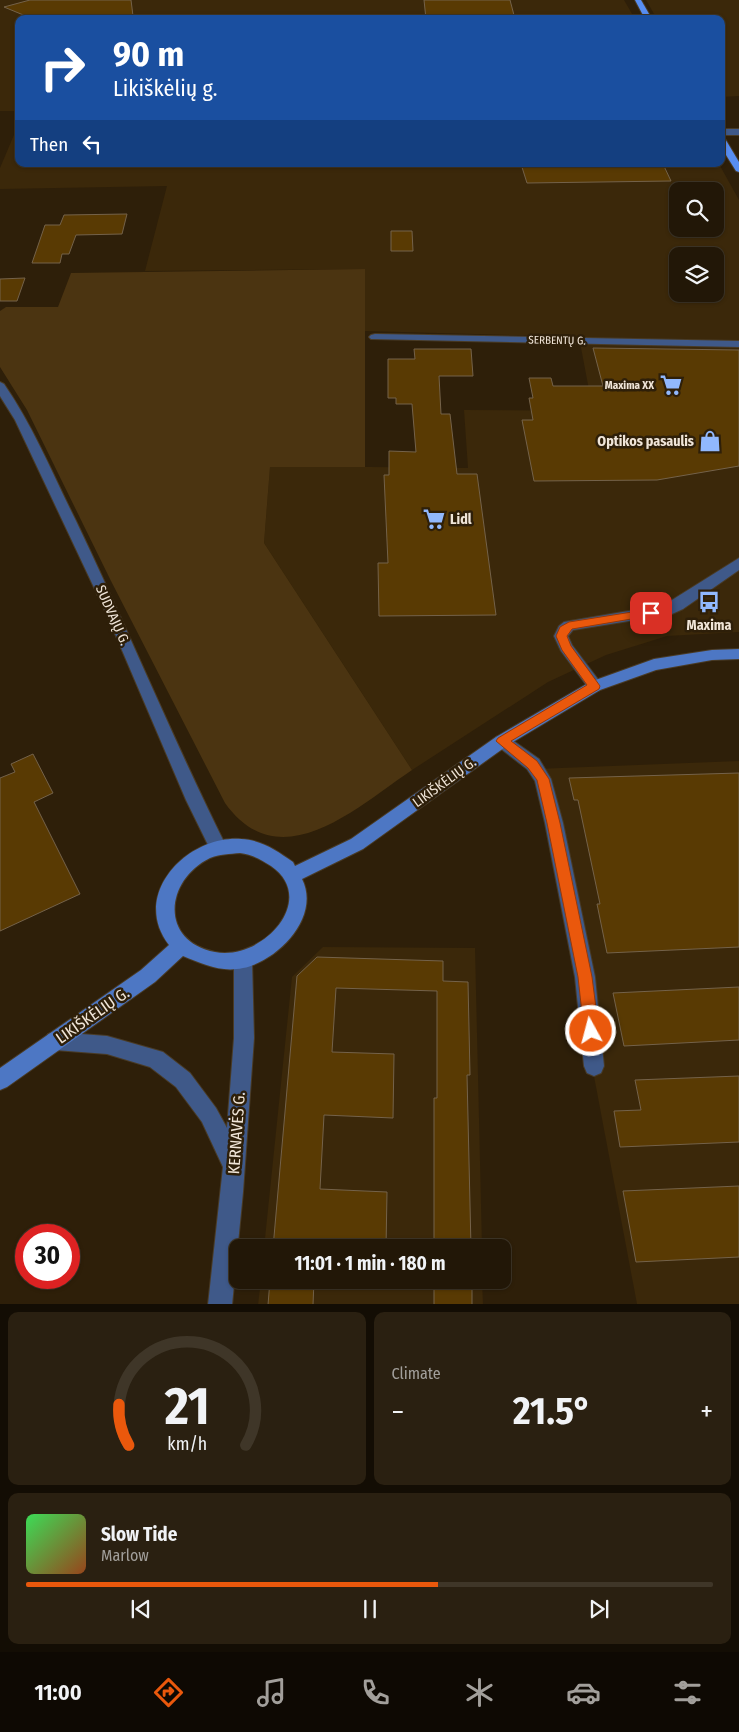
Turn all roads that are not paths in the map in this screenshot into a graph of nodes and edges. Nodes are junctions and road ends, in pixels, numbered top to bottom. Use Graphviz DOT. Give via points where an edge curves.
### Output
graph roads {
  1 [pos="638,0"];
  2 [pos="647,15"];
  3 [pos="725,132"];
  4 [pos="739,132"];
  5 [pos="725,146"];
  6 [pos="739,169"];
  7 [pos="375,336"];
  8 [pos="739,344"];
  9 [pos="0,386"];
  10 [pos="739,562"];
  11 [pos="739,654"];
  12 [pos="595,686"];
  13 [pos="502,741"];
  14 [pos="218,848"];
  15 [pos="292,876"];
  16 [pos="182,946"];
  17 [pos="243,960"];
  18 [pos="55,1041"];
  19 [pos="594,1066"];
  20 [pos="0,1080"];
  21 [pos="234,1166"];
  22 [pos="220,1304"];
  1 -- 2 [label="main road"];
  3 -- 4 [label="street"];
  5 -- 6 [label="main road"];
  7 -- 8 [label="street, SERBENTŲ G."];
  9 -- 14 [label="street, SUDVAJŲ G." via="21,420 110,606"];
  10 -- 12 [label="street" via="667,610 569,626 564,630 562,636 566,647"];
  11 -- 12 [label="street, LIKIŠKĖLIŲ G." via="654,665"];
  12 -- 13 [label="street, LIKIŠKĖLIŲ G."];
  13 -- 15 [label="street, LIKIŠKĖLIŲ G." via="357,844"];
  13 -- 19 [label="street" via="533,764 543,779 585,977"];
  14 -- 15 [label="street" via="240,846 262,850 280,860"];
  14 -- 16 [label="street" via="197,856 180,871 168,889 164,909 169,929"];
  15 -- 17 [label="street" via="298,895 296,916 284,935 266,951"];
  16 -- 17 [label="street" via="199,957 220,962"];
  16 -- 18 [label="street, LIKIŠKĖLIŲ G." via="148,976"];
  17 -- 21 [label="street, KERNAVĖS G." via="244,1038"];
  18 -- 20 [label="street, LIKIŠKĖLIŲ G."];
  18 -- 21 [label="street" via="106,1045 156,1059 183,1080 210,1115"];
  21 -- 22 [label="street, KERNAVĖS G."];
}
